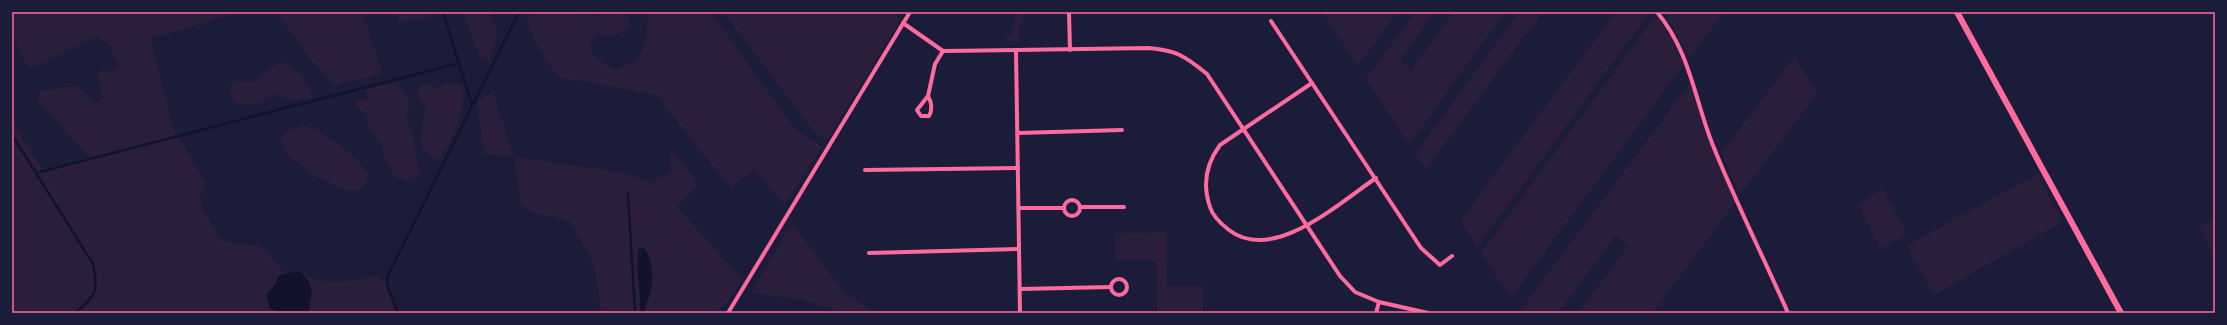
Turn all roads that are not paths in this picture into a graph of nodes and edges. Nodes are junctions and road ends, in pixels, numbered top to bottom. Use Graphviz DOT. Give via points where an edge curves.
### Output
graph roads {
  1 [pos="910,12"];
  2 [pos="1070,12"];
  3 [pos="1657,12"];
  4 [pos="1957,12"];
  5 [pos="1271,21"];
  6 [pos="903,23"];
  7 [pos="1070,50"];
  8 [pos="943,51"];
  9 [pos="1016,51"];
  10 [pos="1312,84"];
  11 [pos="928,96"];
  12 [pos="1243,128"];
  13 [pos="1122,130"];
  14 [pos="1018,133"];
  15 [pos="1018,168"];
  16 [pos="865,170"];
  17 [pos="1376,178"];
  18 [pos="1080,207"];
  19 [pos="1124,207"];
  20 [pos="1019,208"];
  21 [pos="1064,208"];
  22 [pos="1306,225"];
  23 [pos="1019,250"];
  24 [pos="869,253"];
  25 [pos="1452,256"];
  26 [pos="1111,287"];
  27 [pos="1020,289"];
  28 [pos="1379,302"];
  29 [pos="728,313"];
  30 [pos="1020,313"];
  31 [pos="1376,313"];
  32 [pos="1428,313"];
  33 [pos="1788,313"];
  34 [pos="2121,313"];
  1 -- 6 [label="street"];
  2 -- 7 [label="street"];
  3 -- 33 [label="street" via="1685,58 1713,144"];
  4 -- 34 [label="street"];
  5 -- 10 [label="street"];
  6 -- 8 [label="street"];
  6 -- 29 [label="street"];
  7 -- 9 [label="street"];
  7 -- 12 [label="street" via="1148,48 1183,55 1207,74"];
  8 -- 9 [label="street"];
  8 -- 11 [label="street" via="935,64"];
  9 -- 14 [label="street"];
  10 -- 12 [label="street"];
  10 -- 17 [label="street"];
  11 -- 11 [label="street" via="932,102 932,111 929,116 921,116 917,110"];
  12 -- 22 [label="street"];
  12 -- 22 [label="street" via="1220,145 1209,166 1205,181 1206,194 1214,216 1236,235 1249,240 1275,239"];
  13 -- 14 [label="street"];
  14 -- 15 [label="street"];
  15 -- 16 [label="street"];
  15 -- 20 [label="street"];
  17 -- 22 [label="street"];
  17 -- 25 [label="street" via="1421,248 1440,264"];
  18 -- 19 [label="street"];
  18 -- 21 [label="street" via="1073,200 1068,201"];
  18 -- 21 [label="street" via="1076,214 1070,215"];
  20 -- 21 [label="street"];
  20 -- 23 [label="street"];
  22 -- 28 [label="street" via="1340,276 1355,292"];
  23 -- 24 [label="street"];
  23 -- 27 [label="street"];
  26 -- 27 [label="street"];
  27 -- 30 [label="street"];
  28 -- 31 [label="street"];
  28 -- 32 [label="street"];
}
